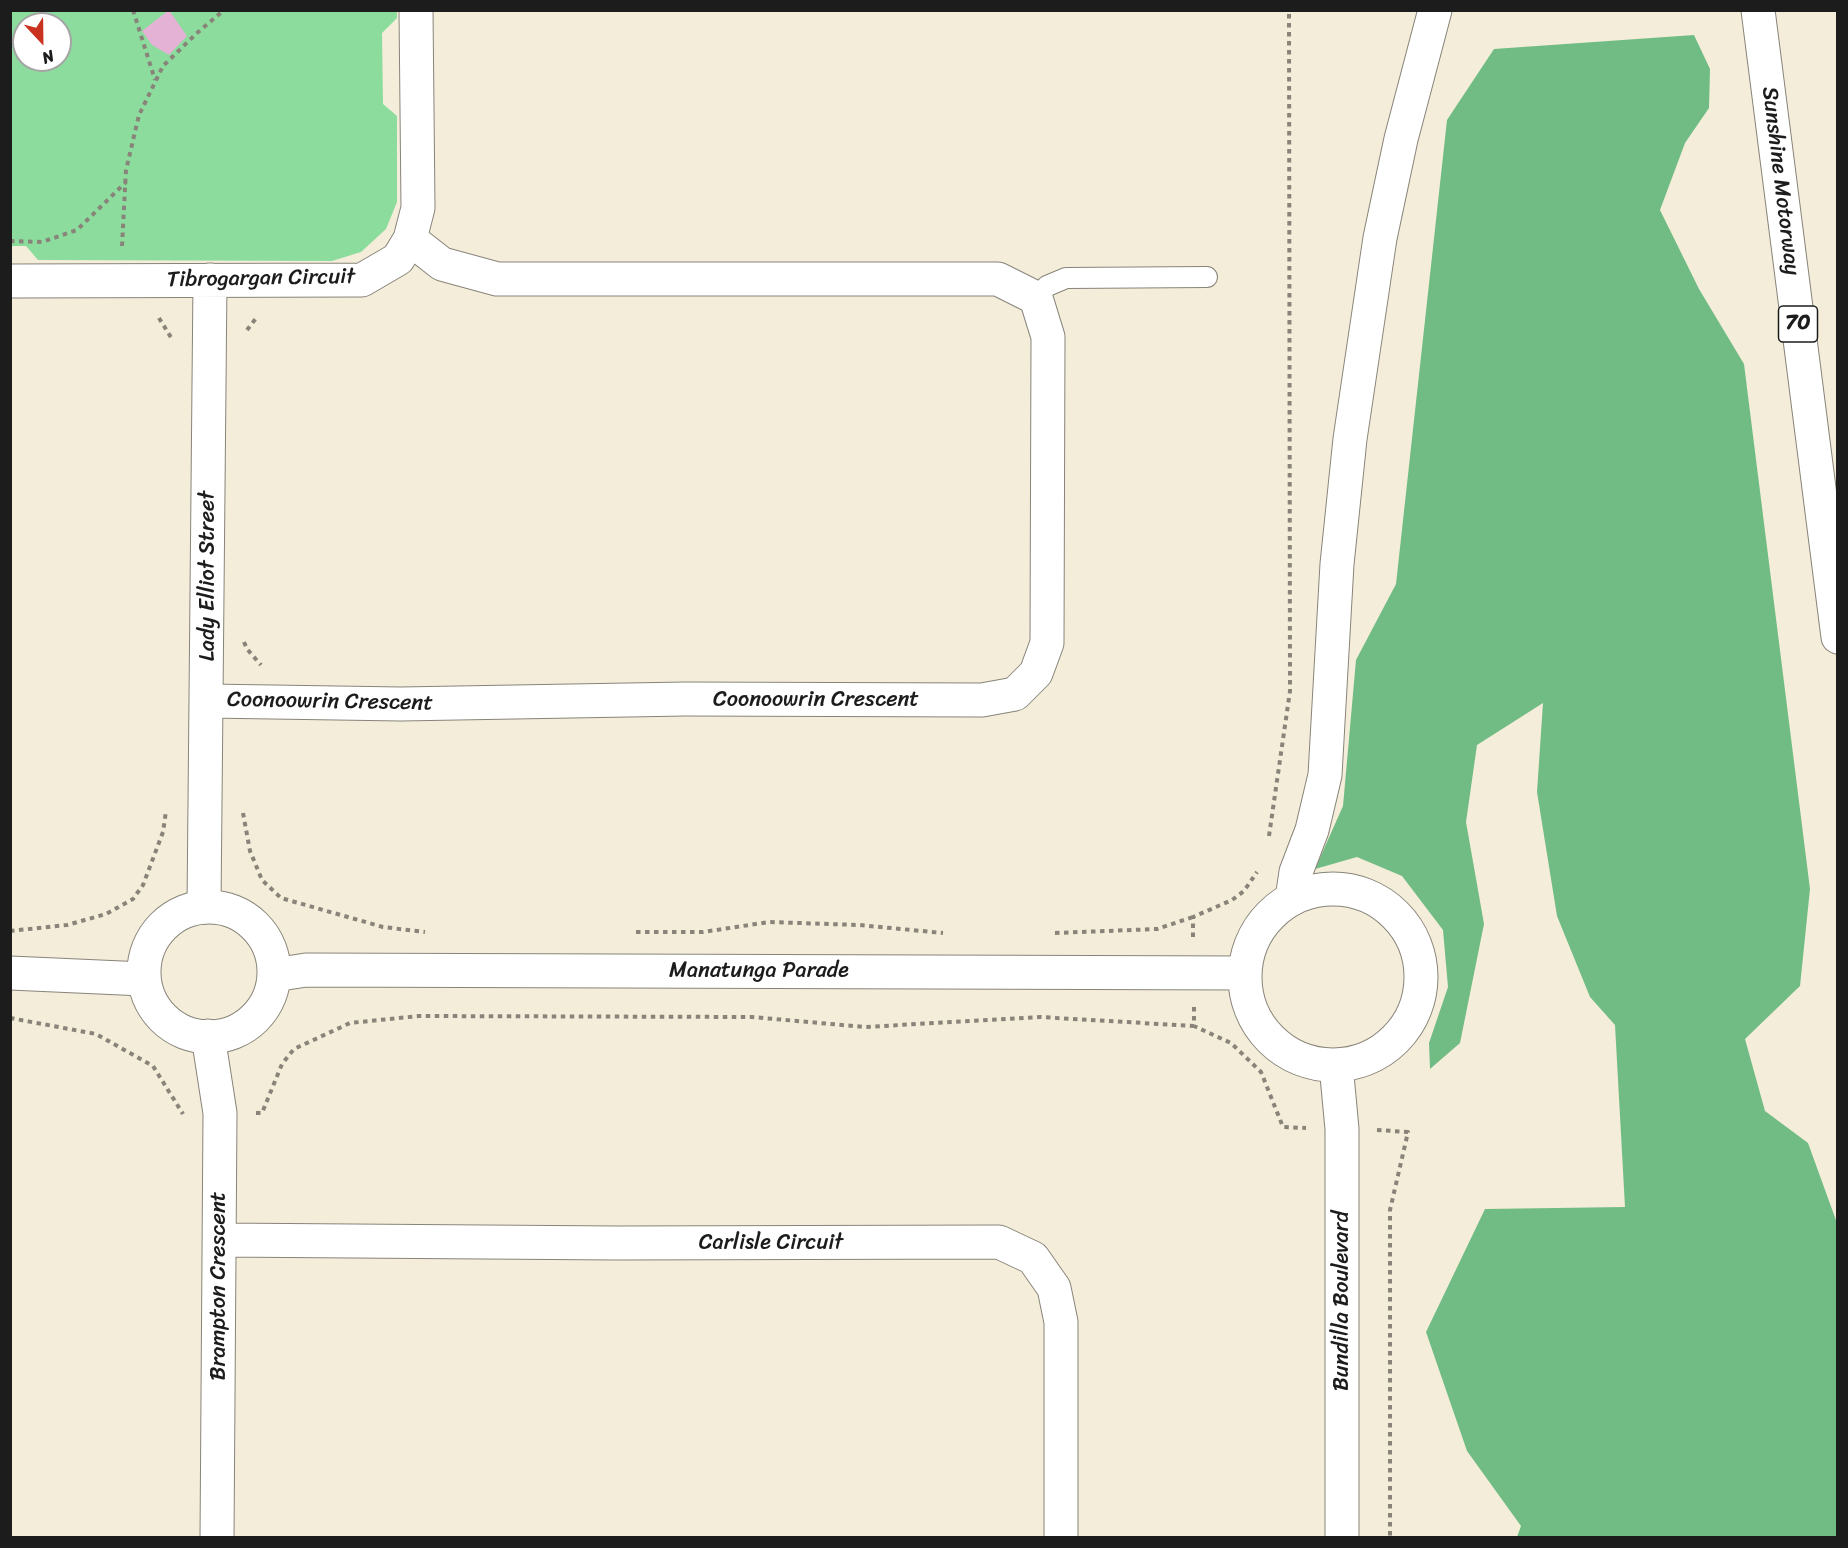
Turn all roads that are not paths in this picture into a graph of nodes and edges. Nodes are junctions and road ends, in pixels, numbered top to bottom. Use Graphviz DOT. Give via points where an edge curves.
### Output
graph roads {
  1 [pos="416,10"];
  2 [pos="1435,10"];
  3 [pos="1758,10"];
  4 [pos="410,239"];
  5 [pos="1206,277"];
  6 [pos="210,280"];
  7 [pos="10,281"];
  8 [pos="1036,298"];
  9 [pos="1838,637"];
  10 [pos="208,701"];
  11 [pos="1292,899"];
  12 [pos="204,907"];
  13 [pos="10,973"];
  14 [pos="1245,973"];
  15 [pos="274,975"];
  16 [pos="144,979"];
  17 [pos="208,1035"];
  18 [pos="1336,1065"];
  19 [pos="220,1240"];
  20 [pos="217,1538"];
  21 [pos="1061,1538"];
  22 [pos="1342,1538"];
  1 -- 4 [label="main road, Tibrogargan Circuit" via="418,208"];
  2 -- 11 [label="main road" via="1380,238 1342,519 1325,775 1312,830 1296,872"];
  3 -- 9 [label="main road, Sunshine Motorway / 70"];
  4 -- 6 [label="main road, Tibrogargan Circuit" via="398,259 362,280"];
  4 -- 8 [label="main road" via="442,264 497,279 999,279"];
  5 -- 8 [label="lane" via="1066,278 1047,286"];
  6 -- 7 [label="main road, Tibrogargan Circuit"];
  6 -- 10 [label="main road, Lady Elliot Street"];
  8 -- 10 [label="main road, Coonoowrin Crescent" via="1048,337 1047,643 1036,673 1015,694 982,700 685,699 401,704"];
  10 -- 12 [label="main road, Lady Elliot Street"];
  11 -- 14 [label="main road" via="1269,917 1252,943"];
  11 -- 18 [label="main road" via="1322,890 1352,891 1379,901 1402,921 1418,949 1422,980 1414,1015 1395,1040 1376,1053"];
  12 -- 15 [label="main road" via="226,909 246,918 261,933 271,953"];
  12 -- 16 [label="main road" via="184,912 166,923 152,939"];
  13 -- 16 [label="main road"];
  14 -- 15 [label="main road, Manatunga Parade" via="306,970"];
  14 -- 18 [label="main road" via="1247,997 1259,1025 1280,1048 1305,1061"];
  15 -- 17 [label="main road" via="269,996 258,1014 241,1028 220,1036"];
  16 -- 17 [label="main road" via="150,1000 161,1017 178,1029"];
  17 -- 19 [label="main road, Brampton Crescent" via="220,1113"];
  18 -- 22 [label="main road, Bundilla Boulevard" via="1342,1129"];
  19 -- 20 [label="main road, Brampton Crescent"];
  19 -- 21 [label="main road, Carlisle Circuit" via="999,1242 1033,1258 1054,1288 1061,1322"];
}
